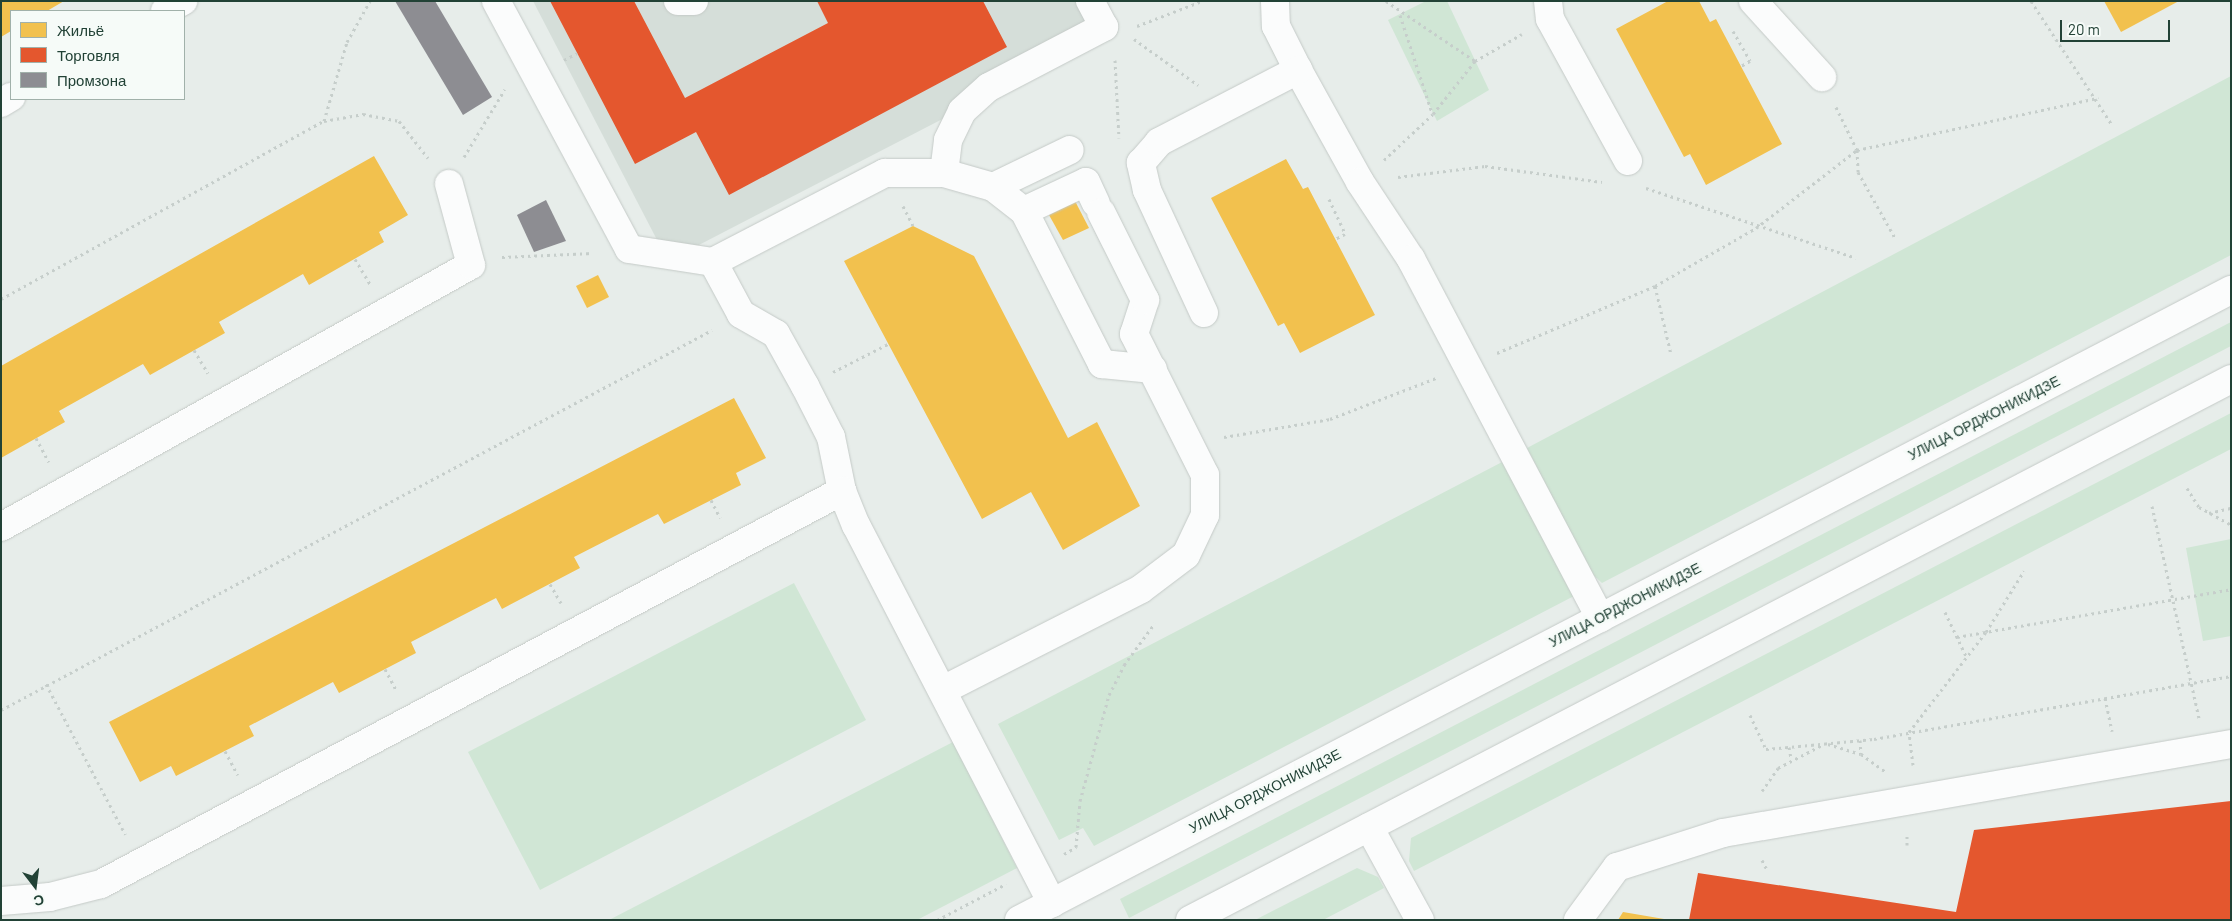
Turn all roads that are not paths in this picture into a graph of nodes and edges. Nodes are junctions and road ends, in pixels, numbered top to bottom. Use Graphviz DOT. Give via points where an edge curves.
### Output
graph roads {
  1 [pos="183,1"];
  2 [pos="496,1"];
  3 [pos="678,1"];
  4 [pos="694,1"];
  5 [pos="1090,1"];
  6 [pos="1275,1"];
  7 [pos="1753,1"];
  8 [pos="167,10"];
  9 [pos="1549,10"];
  10 [pos="1298,70"];
  11 [pos="1822,77"];
  12 [pos="1070,150"];
  13 [pos="1628,162"];
  14 [pos="944,173"];
  15 [pos="441,174"];
  16 [pos="993,187"];
  17 [pos="1024,211"];
  18 [pos="713,262"];
  19 [pos="2231,290"];
  20 [pos="1204,313"];
  21 [pos="1153,369"];
  22 [pos="2231,379"];
  23 [pos="842,491"];
  24 [pos="1,528"];
  25 [pos="1600,618"];
  26 [pos="943,690"];
  27 [pos="2218,746"];
  28 [pos="1369,827"];
  29 [pos="1,902"];
  30 [pos="1052,903"];
  31 [pos="1019,920"];
  32 [pos="1190,920"];
  33 [pos="1420,920"];
  34 [pos="1578,920"];
  1 -- 8 [label="street"];
  2 -- 18 [label="street" via="629,249"];
  3 -- 4 [label="street"];
  5 -- 14 [label="street" via="1114,30 989,87 962,111 948,140"];
  6 -- 10 [label="street" via="1276,26"];
  7 -- 11 [label="street"];
  9 -- 13 [label="street"];
  10 -- 20 [label="street" via="1159,142 1141,163 1147,190"];
  10 -- 25 [label="street" via="1360,182 1411,259"];
  12 -- 16 [label="street"];
  14 -- 16 [label="street"];
  14 -- 18 [label="street" via="885,173"];
  15 -- 24 [label="street" via="471,266"];
  16 -- 17 [label="street"];
  17 -- 21 [label="street" via="1102,364"];
  17 -- 21 [label="street" via="1086,182 1145,300 1134,334"];
  18 -- 23 [label="street" via="741,314 776,334 831,437"];
  19 -- 25 [label="street, УЛИЦА ОРДЖОНИКИДЗЕ"];
  21 -- 26 [label="street" via="1205,475 1205,515 1186,555 1141,588"];
  22 -- 28 [label="street"];
  23 -- 26 [label="street"];
  23 -- 29 [label="street" via="101,884 50,897"];
  25 -- 30 [label="street, УЛИЦА ОРДЖОНИКИДЗЕ"];
  26 -- 30 [label="street"];
  27 -- 34 [label="street" via="1723,833 1617,867"];
  28 -- 32 [label="street"];
  28 -- 33 [label="street"];
  30 -- 31 [label="street, УЛИЦА ОРДЖОНИКИДЗЕ"];
}
